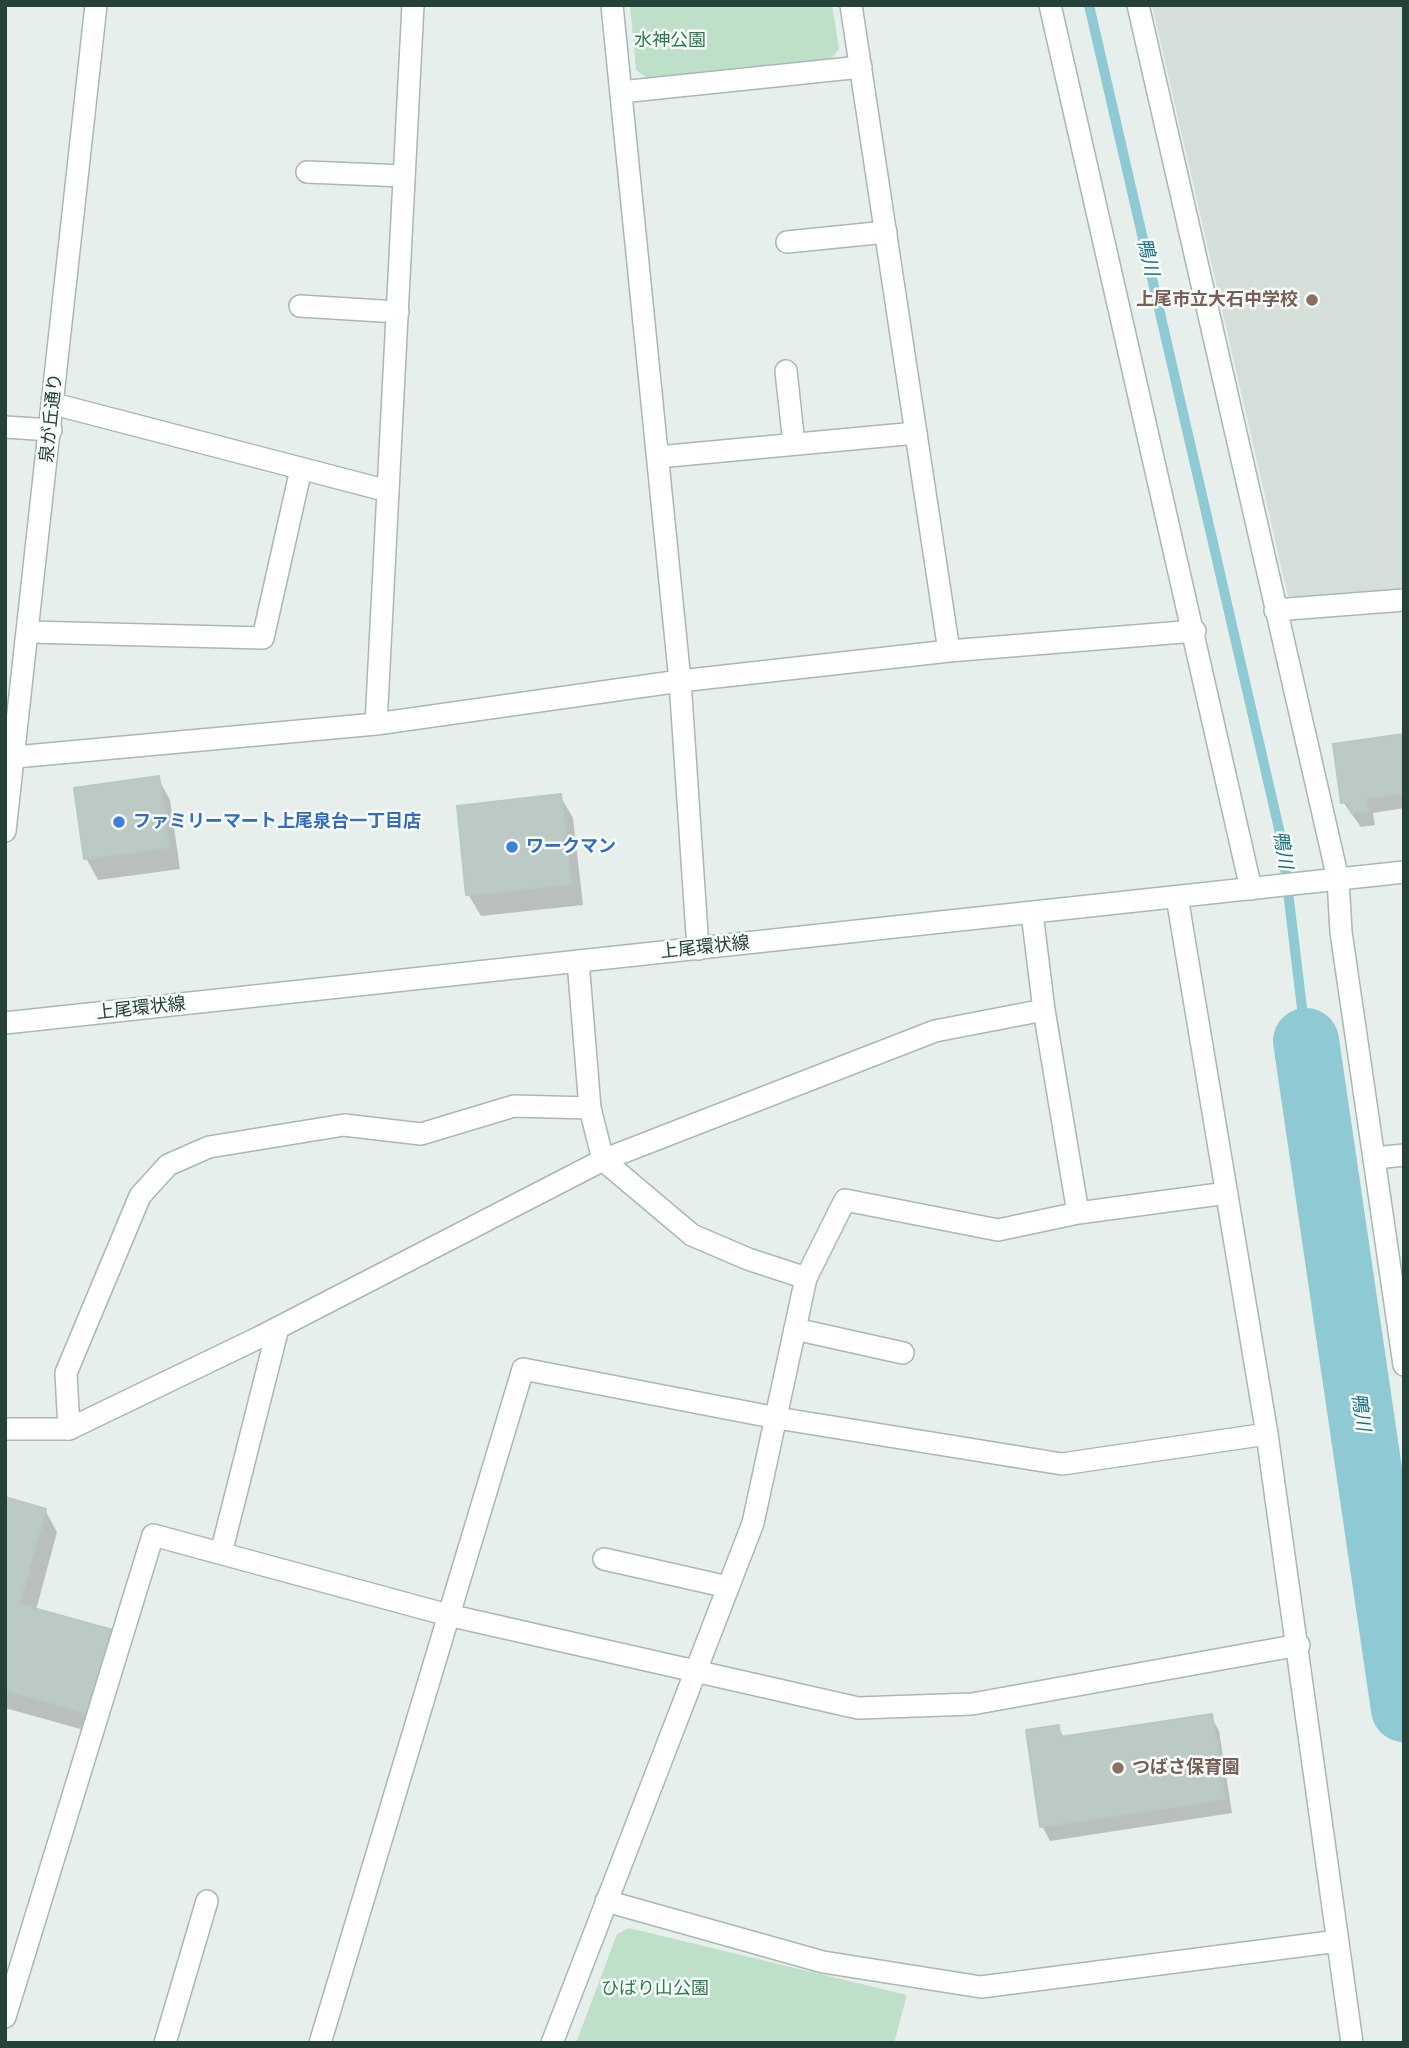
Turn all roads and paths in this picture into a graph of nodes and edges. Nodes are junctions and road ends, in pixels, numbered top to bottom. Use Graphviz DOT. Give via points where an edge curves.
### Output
graph roads {
  1 [pos="96,5"];
  2 [pos="413,5"];
  3 [pos="612,5"];
  4 [pos="851,5"];
  5 [pos="1050,5"];
  6 [pos="1138,5"];
  7 [pos="861,67"];
  8 [pos="621,92"];
  9 [pos="307,172"];
  10 [pos="404,176"];
  11 [pos="886,232"];
  12 [pos="787,242"];
  13 [pos="300,306"];
  14 [pos="398,312"];
  15 [pos="786,371"];
  16 [pos="54,404"];
  17 [pos="5,427"];
  18 [pos="51,430"];
  19 [pos="916,433"];
  20 [pos="794,444"];
  21 [pos="658,457"];
  22 [pos="301,469"];
  23 [pos="388,491"];
  24 [pos="1404,600"];
  25 [pos="1275,610"];
  26 [pos="1195,631"];
  27 [pos="29,632"];
  28 [pos="949,651"];
  29 [pos="680,681"];
  30 [pos="376,724"];
  31 [pos="15,757"];
  32 [pos="5,831"];
  33 [pos="1404,872"];
  34 [pos="1338,879"];
  35 [pos="1251,888"];
  36 [pos="1177,897"];
  37 [pos="1032,913"];
  38 [pos="698,949"];
  39 [pos="578,961"];
  40 [pos="1044,1010"];
  41 [pos="5,1023"];
  42 [pos="590,1108"];
  43 [pos="1404,1155"];
  44 [pos="1375,1158"];
  45 [pos="603,1160"];
  46 [pos="1227,1193"];
  47 [pos="1078,1213"];
  48 [pos="806,1278"];
  49 [pos="278,1328"];
  50 [pos="795,1329"];
  51 [pos="903,1353"];
  52 [pos="1404,1365"];
  53 [pos="777,1418"];
  54 [pos="5,1429"];
  55 [pos="69,1429"];
  56 [pos="1267,1434"];
  57 [pos="221,1553"];
  58 [pos="604,1559"];
  59 [pos="728,1587"];
  60 [pos="448,1615"];
  61 [pos="1299,1645"];
  62 [pos="696,1671"];
  63 [pos="207,1901"];
  64 [pos="606,1901"];
  65 [pos="1338,1941"];
  66 [pos="5,2017"];
  67 [pos="165,2043"];
  68 [pos="320,2043"];
  69 [pos="552,2043"];
  70 [pos="1352,2043"];
  1 -- 16 [label="street, 泉が丘通り"];
  2 -- 10 [label="street"];
  3 -- 8 [label="street"];
  4 -- 7 [label="street"];
  5 -- 26 [label="street"];
  6 -- 25 [label="street"];
  7 -- 8 [label="street"];
  7 -- 11 [label="street"];
  8 -- 21 [label="street"];
  9 -- 10 [label="street"];
  10 -- 14 [label="street"];
  11 -- 12 [label="street"];
  11 -- 19 [label="street"];
  13 -- 14 [label="street"];
  14 -- 23 [label="street"];
  15 -- 20 [label="street"];
  16 -- 18 [label="street, 泉が丘通り"];
  16 -- 22 [label="street"];
  17 -- 18 [label="street"];
  18 -- 27 [label="street, 泉が丘通り"];
  19 -- 20 [label="street"];
  19 -- 28 [label="street"];
  20 -- 21 [label="street"];
  21 -- 29 [label="street"];
  22 -- 23 [label="street"];
  22 -- 27 [label="street" via="263,638"];
  23 -- 30 [label="street"];
  24 -- 25 [label="street"];
  25 -- 34 [label="street"];
  26 -- 28 [label="street"];
  26 -- 35 [label="street"];
  27 -- 31 [label="street, 泉が丘通り"];
  28 -- 29 [label="street"];
  29 -- 30 [label="street"];
  29 -- 38 [label="street"];
  30 -- 31 [label="street"];
  31 -- 32 [label="street, 泉が丘通り"];
  33 -- 34 [label="street, 上尾環状線"];
  34 -- 35 [label="street, 上尾環状線"];
  34 -- 44 [label="street" via="1341,932"];
  35 -- 36 [label="street, 上尾環状線"];
  36 -- 37 [label="street, 上尾環状線"];
  36 -- 46 [label="street"];
  37 -- 38 [label="street, 上尾環状線"];
  37 -- 40 [label="street"];
  38 -- 39 [label="street, 上尾環状線"];
  39 -- 41 [label="street, 上尾環状線"];
  39 -- 42 [label="street"];
  40 -- 45 [label="street" via="935,1031"];
  40 -- 47 [label="street"];
  42 -- 45 [label="street"];
  42 -- 55 [label="street" via="514,1106 421,1134 344,1125 209,1147 168,1165 140,1196 66,1373"];
  43 -- 44 [label="street"];
  44 -- 52 [label="street"];
  45 -- 48 [label="street" via="692,1234 747,1259"];
  45 -- 49 [label="street"];
  46 -- 47 [label="street"];
  46 -- 56 [label="street"];
  47 -- 48 [label="street" via="998,1230 845,1200"];
  48 -- 50 [label="street"];
  49 -- 55 [label="street"];
  49 -- 57 [label="street"];
  50 -- 51 [label="street"];
  50 -- 53 [label="street"];
  53 -- 56 [label="street" via="1062,1464"];
  53 -- 59 [label="street" via="753,1523"];
  53 -- 60 [label="street" via="523,1369"];
  54 -- 55 [label="street"];
  56 -- 61 [label="street"];
  57 -- 60 [label="street"];
  57 -- 66 [label="street" via="153,1535"];
  58 -- 59 [label="street"];
  59 -- 62 [label="street"];
  60 -- 62 [label="street"];
  60 -- 68 [label="street"];
  61 -- 62 [label="street" via="972,1704 858,1708"];
  61 -- 65 [label="street"];
  62 -- 64 [label="street"];
  63 -- 67 [label="street"];
  64 -- 65 [label="street" via="823,1962 981,1987"];
  64 -- 69 [label="street"];
  65 -- 70 [label="street"];
}
